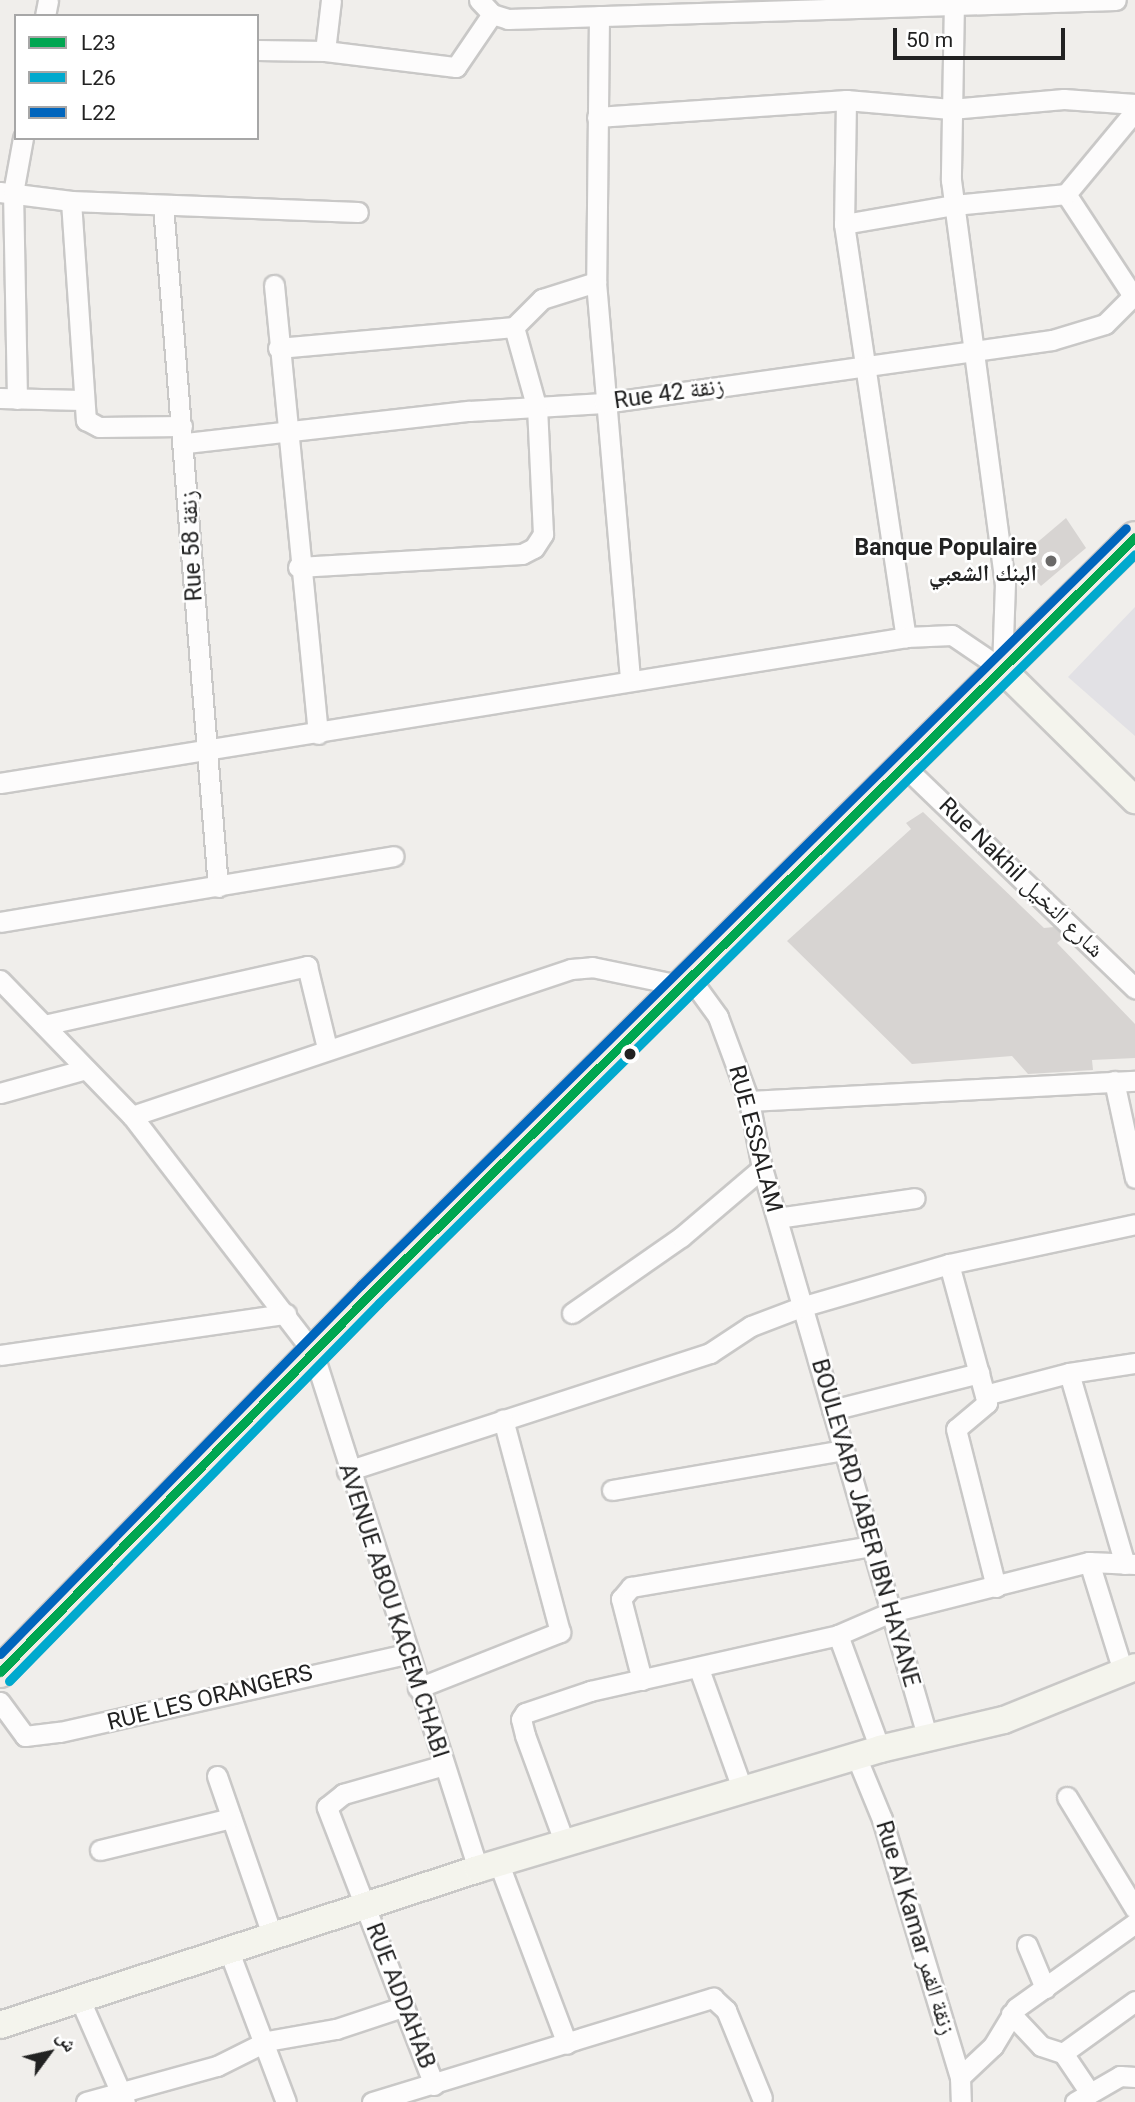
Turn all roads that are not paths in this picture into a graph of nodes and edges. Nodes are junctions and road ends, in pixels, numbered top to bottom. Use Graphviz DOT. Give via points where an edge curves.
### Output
graph roads {
  1 [pos="331,0"];
  2 [pos="1116,0"];
  3 [pos="954,3"];
  4 [pos="486,7"];
  5 [pos="734,7"];
  6 [pos="607,10"];
  7 [pos="259,50"];
  8 [pos="325,51"];
  9 [pos="846,100"];
  10 [pos="1135,104"];
  11 [pos="951,109"];
  12 [pos="1135,111"];
  13 [pos="597,117"];
  14 [pos="22,140"];
  15 [pos="7,192"];
  16 [pos="1066,194"];
  17 [pos="71,201"];
  18 [pos="163,205"];
  19 [pos="954,205"];
  20 [pos="358,212"];
  21 [pos="844,225"];
  22 [pos="596,282"];
  23 [pos="274,285"];
  24 [pos="1134,295"];
  25 [pos="514,327"];
  26 [pos="278,348"];
  27 [pos="972,351"];
  28 [pos="865,365"];
  29 [pos="9,399"];
  30 [pos="82,400"];
  31 [pos="604,403"];
  32 [pos="537,409"];
  33 [pos="293,431"];
  34 [pos="184,435"];
  35 [pos="1135,537"];
  36 [pos="298,567"];
  37 [pos="906,637"];
  38 [pos="1002,669"];
  39 [pos="630,681"];
  40 [pos="318,734"];
  41 [pos="203,749"];
  42 [pos="906,768"];
  43 [pos="0,783"];
  44 [pos="1135,800"];
  45 [pos="393,856"];
  46 [pos="218,887"];
  47 [pos="0,922"];
  48 [pos="0,980"];
  49 [pos="686,985"];
  50 [pos="1135,988"];
  51 [pos="44,1025"];
  52 [pos="327,1048"];
  53 [pos="86,1069"];
  54 [pos="1114,1081"];
  55 [pos="1135,1081"];
  56 [pos="0,1093"];
  57 [pos="749,1101"];
  58 [pos="132,1116"];
  59 [pos="762,1168"];
  60 [pos="1135,1178"];
  61 [pos="915,1198"];
  62 [pos="777,1218"];
  63 [pos="1135,1224"];
  64 [pos="949,1264"];
  65 [pos="801,1307"];
  66 [pos="572,1313"];
  67 [pos="286,1314"];
  68 [pos="313,1352"];
  69 [pos="0,1355"];
  70 [pos="1135,1363"];
  71 [pos="979,1373"];
  72 [pos="1069,1373"];
  73 [pos="985,1395"];
  74 [pos="832,1410"];
  75 [pos="503,1420"];
  76 [pos="844,1450"];
  77 [pos="347,1471"];
  78 [pos="612,1490"];
  79 [pos="872,1546"];
  80 [pos="1089,1562"];
  81 [pos="1130,1564"];
  82 [pos="996,1587"];
  83 [pos="891,1612"];
  84 [pos="838,1635"];
  85 [pos="407,1654"];
  86 [pos="699,1669"];
  87 [pos="1129,1669"];
  88 [pos="0,1672"];
  89 [pos="642,1680"];
  90 [pos="418,1688"];
  91 [pos="0,1702"];
  92 [pos="928,1739"];
  93 [pos="868,1753"];
  94 [pos="444,1765"];
  95 [pos="217,1776"];
  96 [pos="743,1791"];
  97 [pos="1067,1797"];
  98 [pos="231,1818"];
  99 [pos="565,1844"];
  100 [pos="100,1850"];
  101 [pos="488,1867"];
  102 [pos="367,1908"];
  103 [pos="1135,1909"];
  104 [pos="1135,1923"];
  105 [pos="273,1938"];
  106 [pos="1027,1945"];
  107 [pos="230,1954"];
  108 [pos="1045,1988"];
  109 [pos="81,2001"];
  110 [pos="1135,2001"];
  111 [pos="402,2007"];
  112 [pos="1011,2014"];
  113 [pos="0,2025"];
  114 [pos="267,2041"];
  115 [pos="567,2045"];
  116 [pos="1063,2053"];
  117 [pos="960,2077"];
  118 [pos="1135,2077"];
  119 [pos="434,2085"];
  120 [pos="1082,2097"];
  121 [pos="124,2098"];
  122 [pos="762,2098"];
  123 [pos="86,2102"];
  124 [pos="286,2102"];
  125 [pos="372,2102"];
  126 [pos="961,2102"];
  1 -- 8 [label="street"];
  2 -- 3 [label="street"];
  3 -- 5 [label="street"];
  3 -- 11 [label="street"];
  4 -- 6 [label="street" via="509,19"];
  4 -- 8 [label="street" via="456,67"];
  5 -- 6 [label="street"];
  6 -- 13 [label="street"];
  7 -- 8 [label="street"];
  9 -- 11 [label="street"];
  9 -- 13 [label="street"];
  9 -- 21 [label="street"];
  10 -- 11 [label="street" via="1064,99"];
  11 -- 19 [label="street"];
  12 -- 16 [label="street"];
  13 -- 22 [label="street"];
  14 -- 15 [label="street"];
  15 -- 17 [label="street"];
  15 -- 29 [label="street"];
  16 -- 19 [label="street"];
  16 -- 24 [label="street"];
  17 -- 18 [label="street"];
  17 -- 30 [label="street"];
  18 -- 20 [label="street"];
  18 -- 34 [label="street, Rue 58 زنقة"];
  19 -- 21 [label="street"];
  19 -- 27 [label="street"];
  21 -- 28 [label="street"];
  22 -- 25 [label="street" via="542,299"];
  22 -- 31 [label="street"];
  23 -- 26 [label="street"];
  24 -- 27 [label="street, Rue 42 زنقة" via="1105,324 1083,335"];
  25 -- 26 [label="street"];
  25 -- 32 [label="street"];
  26 -- 33 [label="street"];
  27 -- 28 [label="street, Rue 42 زنقة"];
  27 -- 38 [label="street" via="1005,583"];
  28 -- 31 [label="street, Rue 42 زنقة"];
  28 -- 37 [label="street"];
  29 -- 30 [label="street"];
  30 -- 34 [label="street, Rue 42 زنقة" via="91,425"];
  31 -- 32 [label="street, Rue 42 زنقة"];
  31 -- 39 [label="street"];
  32 -- 33 [label="street, Rue 42 زنقة"];
  32 -- 36 [label="street" via="543,534 529,552"];
  33 -- 34 [label="street, Rue 42 زنقة"];
  33 -- 36 [label="street"];
  34 -- 41 [label="street, Rue 58 زنقة"];
  35 -- 38 [label="main road"];
  36 -- 40 [label="street"];
  37 -- 38 [label="street" via="953,635"];
  37 -- 39 [label="street"];
  38 -- 42 [label="main road"];
  38 -- 44 [label="street"];
  39 -- 40 [label="street"];
  40 -- 41 [label="street"];
  41 -- 43 [label="street"];
  41 -- 46 [label="street, Rue 58 زنقة"];
  42 -- 49 [label="main road"];
  42 -- 50 [label="street, Rue Nakhil شارع النخيل"];
  45 -- 46 [label="street"];
  46 -- 47 [label="street"];
  48 -- 51 [label="street, AVENUE ABOU KACEM CHABI"];
  49 -- 52 [label="street" via="592,967 571,969"];
  49 -- 57 [label="street, RUE ESSALAM" via="710,1001"];
  49 -- 68 [label="main road"];
  51 -- 52 [label="street" via="307,966"];
  51 -- 53 [label="street, AVENUE ABOU KACEM CHABI"];
  52 -- 58 [label="street"];
  53 -- 56 [label="street"];
  53 -- 58 [label="street, AVENUE ABOU KACEM CHABI"];
  54 -- 55 [label="street"];
  54 -- 57 [label="street"];
  54 -- 60 [label="street"];
  57 -- 59 [label="street, RUE ESSALAM"];
  58 -- 67 [label="street, AVENUE ABOU KACEM CHABI"];
  59 -- 62 [label="street, RUE ESSALAM"];
  59 -- 66 [label="street" via="681,1237"];
  61 -- 62 [label="street"];
  62 -- 65 [label="street, RUE ESSALAM"];
  63 -- 64 [label="street"];
  64 -- 65 [label="street"];
  64 -- 71 [label="street"];
  65 -- 74 [label="street, BOULEVARD JABER IBN HAYANE"];
  65 -- 75 [label="street" via="751,1326 710,1353"];
  67 -- 68 [label="street, AVENUE ABOU KACEM CHABI"];
  67 -- 69 [label="street"];
  68 -- 77 [label="street, AVENUE ABOU KACEM CHABI"];
  68 -- 88 [label="main road"];
  70 -- 72 [label="street"];
  71 -- 73 [label="street"];
  71 -- 74 [label="street"];
  72 -- 73 [label="street"];
  72 -- 81 [label="street"];
  73 -- 82 [label="street" via="987,1407 956,1429"];
  74 -- 76 [label="street, BOULEVARD JABER IBN HAYANE"];
  75 -- 77 [label="street"];
  75 -- 90 [label="street" via="560,1622 559,1634"];
  76 -- 78 [label="street"];
  76 -- 79 [label="street, BOULEVARD JABER IBN HAYANE"];
  77 -- 85 [label="street, AVENUE ABOU KACEM CHABI"];
  79 -- 83 [label="street, BOULEVARD JABER IBN HAYANE"];
  79 -- 89 [label="street" via="631,1587 621,1600"];
  80 -- 81 [label="street"];
  80 -- 82 [label="street"];
  80 -- 87 [label="street"];
  82 -- 83 [label="street"];
  83 -- 84 [label="street"];
  83 -- 92 [label="street, BOULEVARD JABER IBN HAYANE"];
  84 -- 86 [label="street"];
  84 -- 93 [label="street, Rue Al Kamar زنقة القمر"];
  85 -- 90 [label="street, AVENUE ABOU KACEM CHABI"];
  85 -- 91 [label="street, RUE LES ORANGERS" via="253,1685 91,1727 24,1735"];
  86 -- 89 [label="street"];
  86 -- 96 [label="street"];
  87 -- 92 [label="street" via="1035,1710"];
  89 -- 99 [label="street" via="525,1713 521,1719"];
  90 -- 94 [label="street, AVENUE ABOU KACEM CHABI"];
  92 -- 93 [label="street"];
  93 -- 96 [label="street"];
  93 -- 117 [label="street, Rue Al Kamar زنقة القمر" via="883,1819"];
  94 -- 101 [label="street, AVENUE ABOU KACEM CHABI"];
  94 -- 102 [label="street, RUE ADDAHAB" via="343,1794 330,1802 327,1812"];
  95 -- 98 [label="street"];
  96 -- 99 [label="street"];
  97 -- 103 [label="street"];
  98 -- 100 [label="street"];
  98 -- 105 [label="street"];
  99 -- 101 [label="street"];
  101 -- 102 [label="street"];
  101 -- 115 [label="street, AVENUE ABOU KACEM CHABI"];
  102 -- 105 [label="street"];
  102 -- 111 [label="street, RUE ADDAHAB"];
  104 -- 108 [label="street"];
  105 -- 107 [label="street"];
  106 -- 108 [label="street"];
  107 -- 109 [label="street"];
  107 -- 114 [label="street"];
  108 -- 112 [label="street"];
  109 -- 113 [label="street"];
  109 -- 121 [label="street"];
  110 -- 116 [label="street"];
  111 -- 114 [label="street" via="337,2029"];
  111 -- 119 [label="street, RUE ADDAHAB"];
  112 -- 116 [label="street" via="1041,2046"];
  112 -- 117 [label="street" via="993,2046"];
  114 -- 121 [label="street" via="217,2066"];
  114 -- 124 [label="street"];
  115 -- 119 [label="street"];
  115 -- 122 [label="street" via="715,1998 726,2010"];
  116 -- 120 [label="street"];
  117 -- 126 [label="street, Rue Al Kamar زنقة القمر"];
  118 -- 120 [label="street" via="1128,2074"];
  119 -- 125 [label="street"];
  121 -- 123 [label="street"];
}
